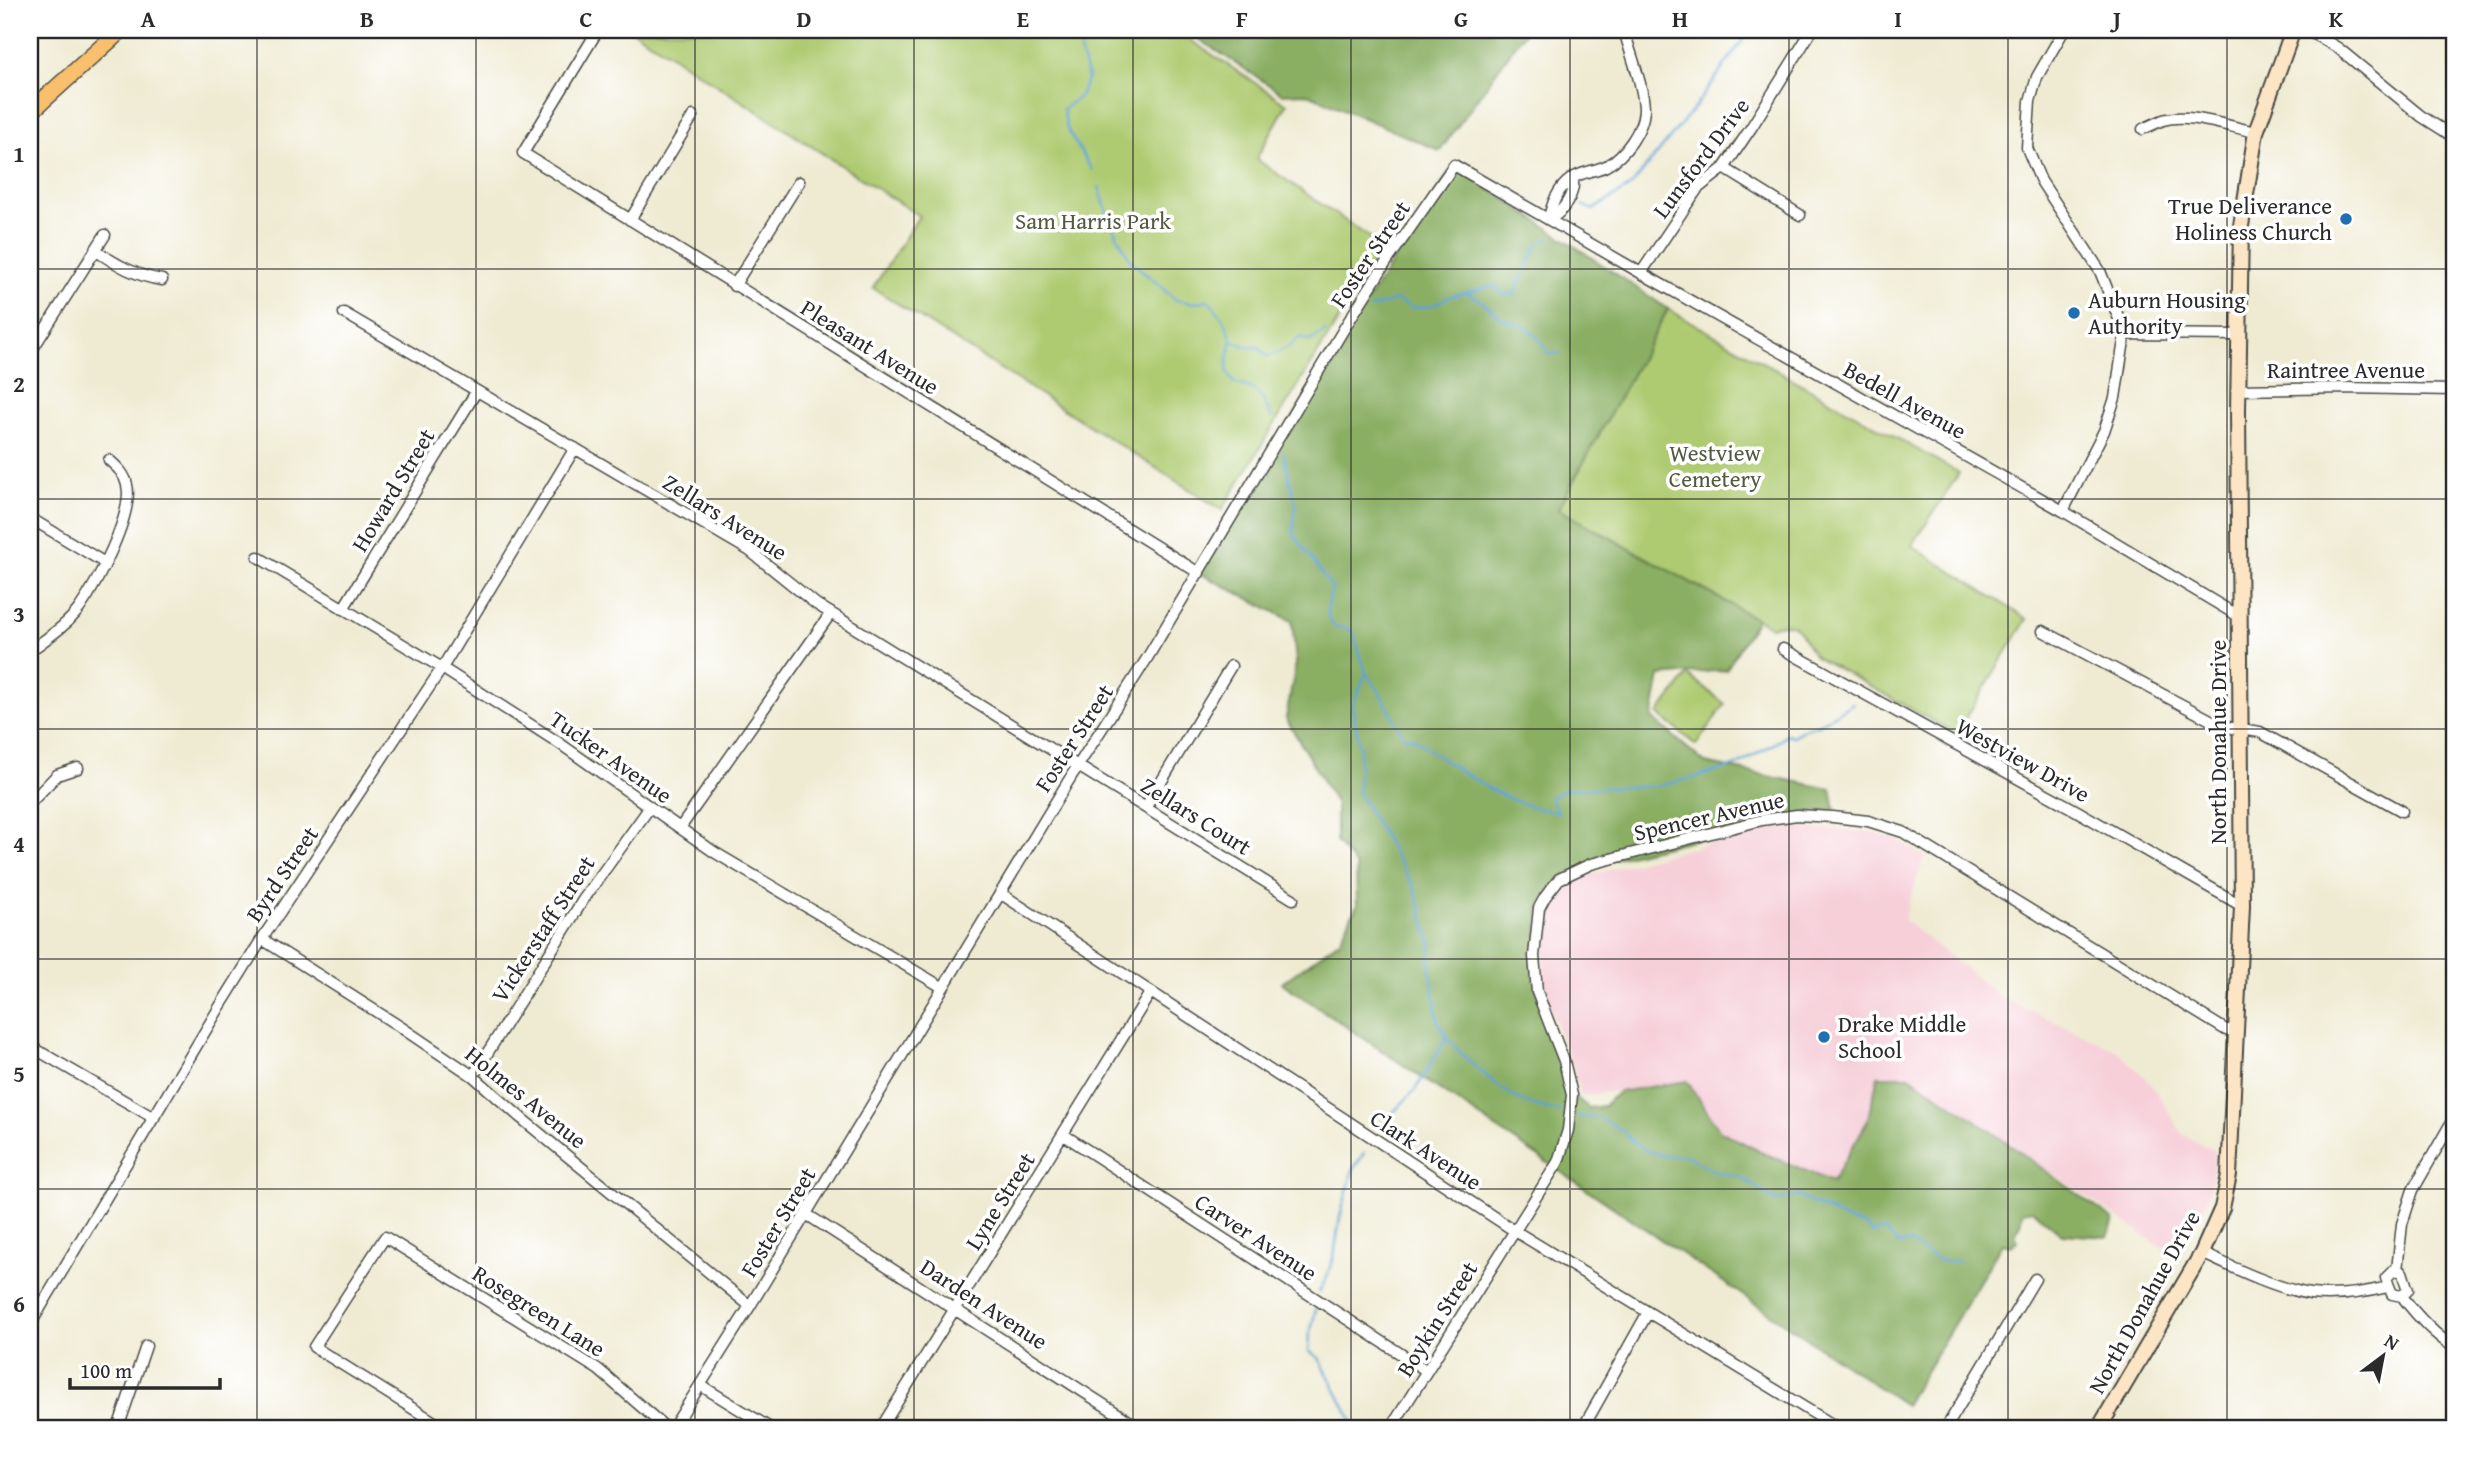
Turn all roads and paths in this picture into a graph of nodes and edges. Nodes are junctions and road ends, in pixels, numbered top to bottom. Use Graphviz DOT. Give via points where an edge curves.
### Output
graph roads {
  1 [pos="121,30"];
  2 [pos="598,30"];
  3 [pos="1626,30"];
  4 [pos="1812,30"];
  5 [pos="2064,30"];
  6 [pos="2293,30"];
  7 [pos="2307,30"];
  8 [pos="30,112"];
  9 [pos="694,117"];
  10 [pos="2143,129"];
  11 [pos="2256,132"];
  12 [pos="2454,137"];
  13 [pos="1724,168"];
  14 [pos="799,182"];
  15 [pos="1800,215"];
  16 [pos="630,220"];
  17 [pos="1549,220"];
  18 [pos="105,235"];
  19 [pos="95,250"];
  20 [pos="1642,273"];
  21 [pos="162,280"];
  22 [pos="734,286"];
  23 [pos="344,313"];
  24 [pos="2125,334"];
  25 [pos="2240,335"];
  26 [pos="30,353"];
  27 [pos="2238,390"];
  28 [pos="2454,390"];
  29 [pos="476,391"];
  30 [pos="575,449"];
  31 [pos="108,460"];
  32 [pos="2063,511"];
  33 [pos="30,518"];
  34 [pos="258,557"];
  35 [pos="105,563"];
  36 [pos="1199,573"];
  37 [pos="343,609"];
  38 [pos="831,613"];
  39 [pos="2240,617"];
  40 [pos="2043,631"];
  41 [pos="1783,649"];
  42 [pos="30,651"];
  43 [pos="1231,666"];
  44 [pos="442,668"];
  45 [pos="2240,729"];
  46 [pos="1078,766"];
  47 [pos="78,768"];
  48 [pos="30,803"];
  49 [pos="650,807"];
  50 [pos="1146,807"];
  51 [pos="2402,811"];
  52 [pos="680,828"];
  53 [pos="1000,893"];
  54 [pos="1293,899"];
  55 [pos="2242,906"];
  56 [pos="262,939"];
  57 [pos="942,987"];
  58 [pos="1150,993"];
  59 [pos="2236,1030"];
  60 [pos="30,1046"];
  61 [pos="473,1076"];
  62 [pos="154,1118"];
  63 [pos="2454,1118"];
  64 [pos="1063,1135"];
  65 [pos="806,1214"];
  66 [pos="1515,1231"];
  67 [pos="2202,1253"];
  68 [pos="2397,1270"];
  69 [pos="2035,1279"];
  70 [pos="2388,1287"];
  71 [pos="2402,1296"];
  72 [pos="750,1306"];
  73 [pos="955,1308"];
  74 [pos="1647,1314"];
  75 [pos="30,1325"];
  76 [pos="146,1346"];
  77 [pos="2454,1347"];
  78 [pos="1427,1371"];
  79 [pos="700,1385"];
  80 [pos="118,1428"];
  81 [pos="444,1428"];
  82 [pos="666,1428"];
  83 [pos="673,1428"];
  84 [pos="770,1428"];
  85 [pos="881,1428"];
  86 [pos="1140,1428"];
  87 [pos="1391,1428"];
  88 [pos="1583,1428"];
  89 [pos="1838,1428"];
  90 [pos="1946,1428"];
  91 [pos="2099,1428"];
  1 -- 8 [label="main road"];
  2 -- 16 [label="street, Pleasant Avenue" via="523,153"];
  3 -- 17 [label="street" via="1644,106 1643,121 1619,157 1573,178 1574,188 1560,214"];
  4 -- 13 [label="street, Lunsford Drive"];
  5 -- 24 [label="street" via="2037,78 2030,101 2027,148 2041,181 2100,271"];
  6 -- 11 [label="street, North Donahue Drive"];
  7 -- 12 [label="street" via="2338,48 2421,117"];
  9 -- 16 [label="street"];
  10 -- 11 [label="street" via="2165,119 2216,122"];
  11 -- 25 [label="street, North Donahue Drive" via="2241,215"];
  13 -- 15 [label="street"];
  13 -- 20 [label="street, Lunsford Drive" via="1698,188"];
  14 -- 22 [label="street"];
  16 -- 22 [label="street, Pleasant Avenue"];
  17 -- 20 [label="street, Bedell Avenue"];
  17 -- 36 [label="street, Foster Street" via="1454,165 1345,327"];
  18 -- 19 [label="street"];
  19 -- 21 [label="street" via="125,270"];
  19 -- 26 [label="street"];
  20 -- 32 [label="street, Bedell Avenue"];
  22 -- 36 [label="street, Pleasant Avenue"];
  23 -- 29 [label="street, Zellars Avenue"];
  24 -- 25 [label="street"];
  24 -- 32 [label="street" via="2115,398 2104,431"];
  25 -- 27 [label="street, North Donahue Drive"];
  27 -- 28 [label="street, Raintree Avenue"];
  27 -- 39 [label="street, North Donahue Drive"];
  29 -- 30 [label="street, Zellars Avenue"];
  29 -- 37 [label="street, Howard Street"];
  30 -- 38 [label="street, Zellars Avenue" via="750,551"];
  30 -- 44 [label="street, Byrd Street"];
  31 -- 35 [label="street" via="120,468 128,486 125,514"];
  32 -- 39 [label="street, Bedell Avenue"];
  33 -- 35 [label="street"];
  34 -- 37 [label="street, Tucker Avenue"];
  35 -- 42 [label="street" via="79,608"];
  36 -- 46 [label="street, Foster Street"];
  37 -- 44 [label="street, Tucker Avenue"];
  38 -- 46 [label="street, Zellars Avenue"];
  38 -- 52 [label="street"];
  39 -- 45 [label="street, North Donahue Drive"];
  40 -- 45 [label="street" via="2218,724"];
  41 -- 55 [label="street, Westview Drive"];
  43 -- 50 [label="street"];
  44 -- 49 [label="street, Tucker Avenue"];
  44 -- 56 [label="street, Byrd Street"];
  45 -- 51 [label="street" via="2260,732"];
  45 -- 55 [label="street, North Donahue Drive"];
  46 -- 50 [label="street, Zellars Court"];
  46 -- 53 [label="street, Foster Street"];
  47 -- 48 [label="street" via="57,775"];
  49 -- 52 [label="street, Tucker Avenue"];
  49 -- 61 [label="street, Vickerstaff Street" via="583,900"];
  50 -- 54 [label="street, Zellars Court"];
  52 -- 57 [label="street, Tucker Avenue"];
  53 -- 57 [label="street, Foster Street"];
  53 -- 58 [label="street, Clark Avenue"];
  55 -- 59 [label="street, North Donahue Drive"];
  56 -- 61 [label="street, Holmes Avenue"];
  56 -- 62 [label="street, Byrd Street"];
  57 -- 65 [label="street, Foster Street"];
  58 -- 64 [label="street, Lyne Street"];
  58 -- 66 [label="street, Clark Avenue"];
  59 -- 66 [label="street, Spencer Avenue" via="2227,1030 1903,832 1868,821 1797,815 1762,820 1591,864 1559,879 1545,897 1537,921 1537,992 1572,1095 1558,1161"];
  59 -- 67 [label="street, North Donahue Drive" via="2227,1192"];
  60 -- 62 [label="street"];
  61 -- 72 [label="street, Holmes Avenue"];
  62 -- 75 [label="street, Byrd Street"];
  63 -- 68 [label="street" via="2413,1189 2402,1224"];
  64 -- 73 [label="street, Lyne Street"];
  64 -- 78 [label="street, Carver Avenue"];
  65 -- 72 [label="street, Foster Street"];
  65 -- 73 [label="street, Darden Avenue"];
  66 -- 74 [label="street, Clark Avenue"];
  66 -- 78 [label="street, Boykin Street"];
  67 -- 70 [label="street" via="2310,1294 2344,1295"];
  67 -- 91 [label="street, North Donahue Drive"];
  68 -- 70 [label="street" via="2388,1275"];
  68 -- 71 [label="street" via="2404,1274 2408,1287"];
  69 -- 90 [label="street"];
  70 -- 71 [label="street" via="2392,1294"];
  71 -- 77 [label="street" via="2440,1339"];
  72 -- 79 [label="street, Foster Street"];
  73 -- 85 [label="street, Lyne Street"];
  73 -- 86 [label="street, Darden Avenue"];
  74 -- 88 [label="street"];
  74 -- 89 [label="street, Clark Avenue"];
  76 -- 80 [label="street"];
  78 -- 87 [label="street, Boykin Street"];
  79 -- 83 [label="street, Foster Street"];
  79 -- 84 [label="street"];
  81 -- 82 [label="street, Rosegreen Lane" via="314,1347 385,1237 598,1370"];
}
